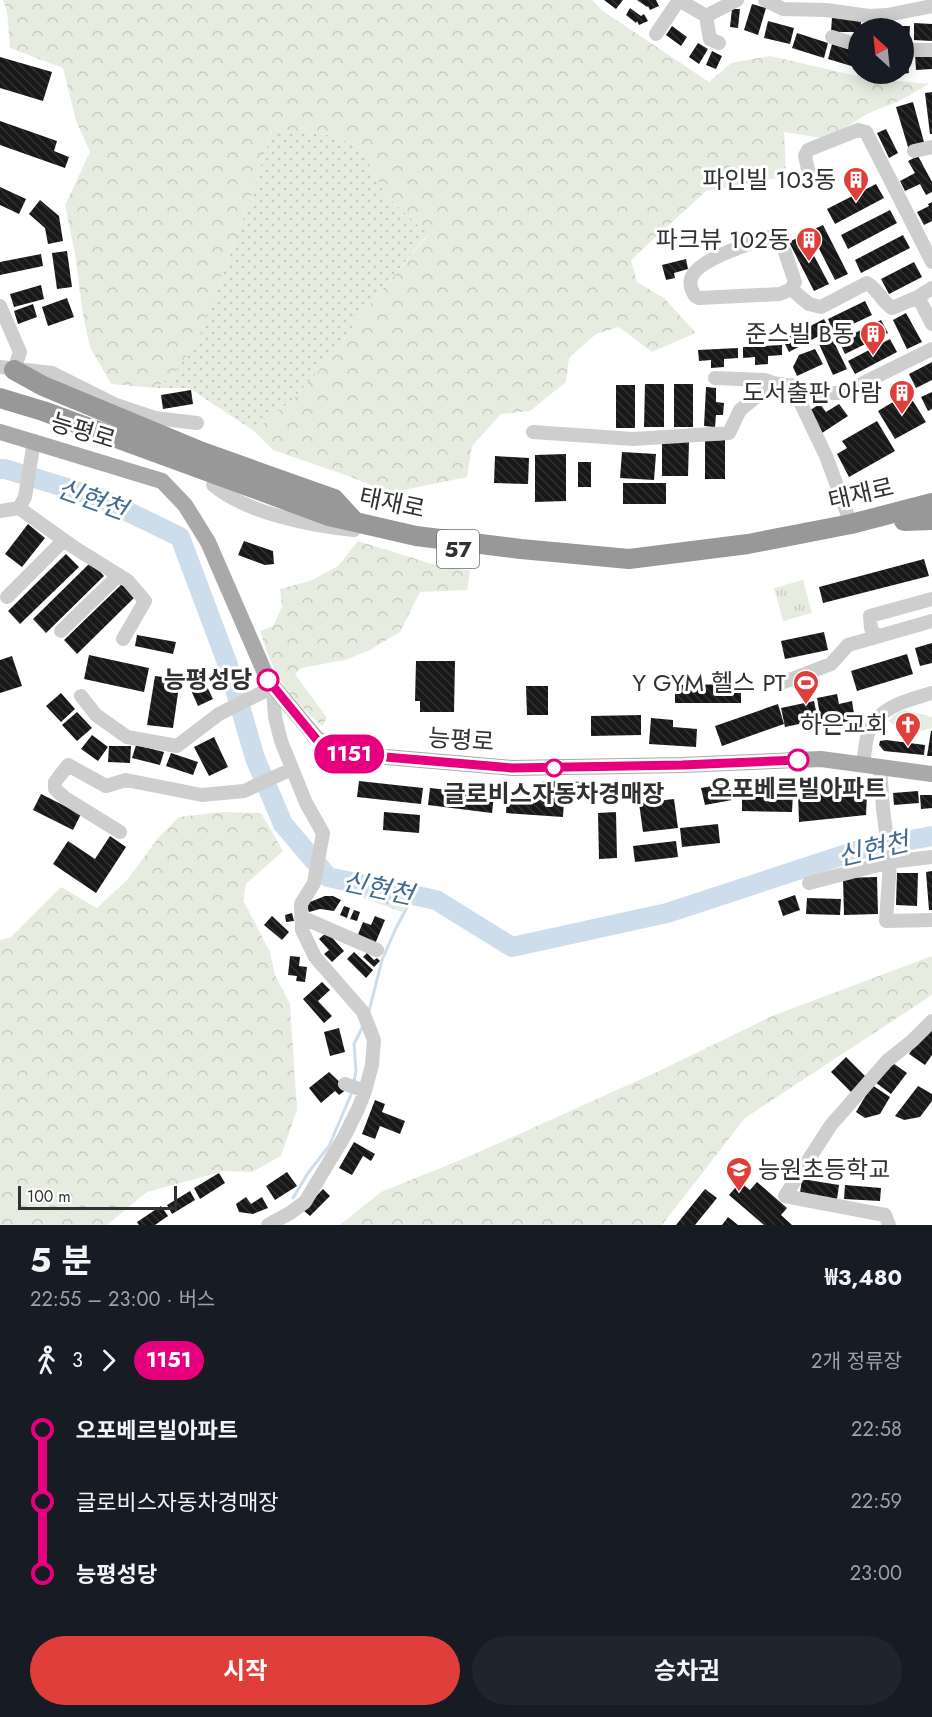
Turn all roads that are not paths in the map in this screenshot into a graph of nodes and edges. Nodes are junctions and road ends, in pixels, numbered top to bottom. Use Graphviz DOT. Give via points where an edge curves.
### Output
graph roads {
  1 [pos="679,0"];
  2 [pos="736,0"];
  3 [pos="765,0"];
  4 [pos="932,6"];
  5 [pos="706,16"];
  6 [pos="855,18"];
  7 [pos="879,18"];
  8 [pos="656,34"];
  9 [pos="832,37"];
  10 [pos="848,42"];
  11 [pos="719,43"];
  12 [pos="914,50"];
  13 [pos="932,50"];
  14 [pos="932,147"];
  15 [pos="914,151"];
  16 [pos="810,178"];
  17 [pos="932,262"];
  18 [pos="932,288"];
  19 [pos="791,289"];
  20 [pos="918,297"];
  21 [pos="0,306"];
  22 [pos="932,324"];
  23 [pos="932,349"];
  24 [pos="7,369"];
  25 [pos="715,378"];
  26 [pos="773,382"];
  27 [pos="792,385"];
  28 [pos="0,398"];
  29 [pos="0,408"];
  30 [pos="197,423"];
  31 [pos="0,432"];
  32 [pos="533,432"];
  33 [pos="34,441"];
  34 [pos="932,501"];
  35 [pos="22,503"];
  36 [pos="0,511"];
  37 [pos="932,514"];
  38 [pos="903,516"];
  39 [pos="932,520"];
  40 [pos="851,524"];
  41 [pos="354,526"];
  42 [pos="64,540"];
  43 [pos="119,575"];
  44 [pos="8,597"];
  45 [pos="932,599"];
  46 [pos="932,621"];
  47 [pos="61,631"];
  48 [pos="876,638"];
  49 [pos="123,639"];
  50 [pos="784,682"];
  51 [pos="273,687"];
  52 [pos="932,693"];
  53 [pos="81,696"];
  54 [pos="863,764"];
  55 [pos="880,768"];
  56 [pos="292,769"];
  57 [pos="932,774"];
  58 [pos="120,832"];
  59 [pos="932,857"];
  60 [pos="889,859"];
  61 [pos="808,883"];
  62 [pos="301,917"];
  63 [pos="932,920"];
  64 [pos="377,950"];
  65 [pos="932,1021"];
  66 [pos="345,1084"];
  67 [pos="365,1091"];
  68 [pos="268,1225"];
  69 [pos="889,1225"];
  1 -- 5 [label="street"];
  1 -- 8 [label="street"];
  2 -- 5 [label="street"];
  3 -- 6 [label="street" via="783,9 826,10"];
  4 -- 7 [label="street"];
  5 -- 11 [label="street" via="710,39"];
  9 -- 10 [label="street"];
  12 -- 13 [label="street"];
  14 -- 15 [label="street"];
  16 -- 17 [label="street" via="805,156 808,150 858,130 866,132"];
  18 -- 20 [label="street"];
  19 -- 19 [label="street" via="780,294 699,298 690,285 691,276 698,269 725,252 773,236 782,243 795,282"];
  19 -- 20 [label="street" via="809,304 821,307 867,283 892,308"];
  20 -- 22 [label="street"];
  21 -- 24 [label="street" via="20,352"];
  23 -- 27 [label="street" via="839,393"];
  24 -- 30 [label="street" via="52,373 116,405 155,418"];
  24 -- 41 [label="highway" via="202,452 334,499"];
  25 -- 26 [label="street"];
  26 -- 27 [label="street"];
  26 -- 32 [label="street" via="740,410 729,433 633,439"];
  27 -- 40 [label="street" via="826,456"];
  28 -- 41 [label="highway, 태재로 / 57"];
  29 -- 41 [label="highway, 태재로 / 57" via="213,485"];
  31 -- 33 [label="main road, 능평로"];
  33 -- 35 [label="street"];
  33 -- 51 [label="main road, 능평로" via="162,481 185,505 208,542"];
  34 -- 38 [label="highway"];
  35 -- 36 [label="street"];
  35 -- 42 [label="street"];
  37 -- 38 [label="highway, 태재로 / 57"];
  38 -- 39 [label="highway"];
  38 -- 40 [label="highway, 태재로 / 57"];
  38 -- 41 [label="highway, 태재로 / 57" via="742,552 631,568 412,544"];
  40 -- 41 [label="highway, 태재로 / 57" via="742,545 629,559"];
  42 -- 43 [label="street"];
  42 -- 44 [label="street"];
  43 -- 47 [label="street"];
  43 -- 49 [label="street" via="145,601"];
  45 -- 48 [label="street" via="870,616"];
  46 -- 48 [label="street"];
  48 -- 50 [label="street" via="849,645 831,664"];
  51 -- 53 [label="street" via="219,714 177,747 127,737 96,715"];
  51 -- 54 [label="main road, 능평로" via="317,740 351,754 512,768 821,759"];
  51 -- 56 [label="street" via="275,717"];
  52 -- 54 [label="street" via="884,711 869,731"];
  54 -- 55 [label="main road, 능평로"];
  55 -- 57 [label="main road, 능평로"];
  55 -- 60 [label="street"];
  56 -- 58 [label="street" via="244,791 202,795 126,780 106,786 68,765 55,782 55,789"];
  56 -- 62 [label="street" via="323,833 314,883 301,904"];
  59 -- 60 [label="street"];
  60 -- 61 [label="street"];
  60 -- 63 [label="street" via="886,921"];
  62 -- 64 [label="street"];
  62 -- 67 [label="street" via="302,930 315,957 363,1012 374,1040"];
  65 -- 69 [label="street" via="887,1061 831,1125 784,1196 885,1215"];
  66 -- 67 [label="street"];
  67 -- 68 [label="street" via="344,1137 304,1202"];
}
